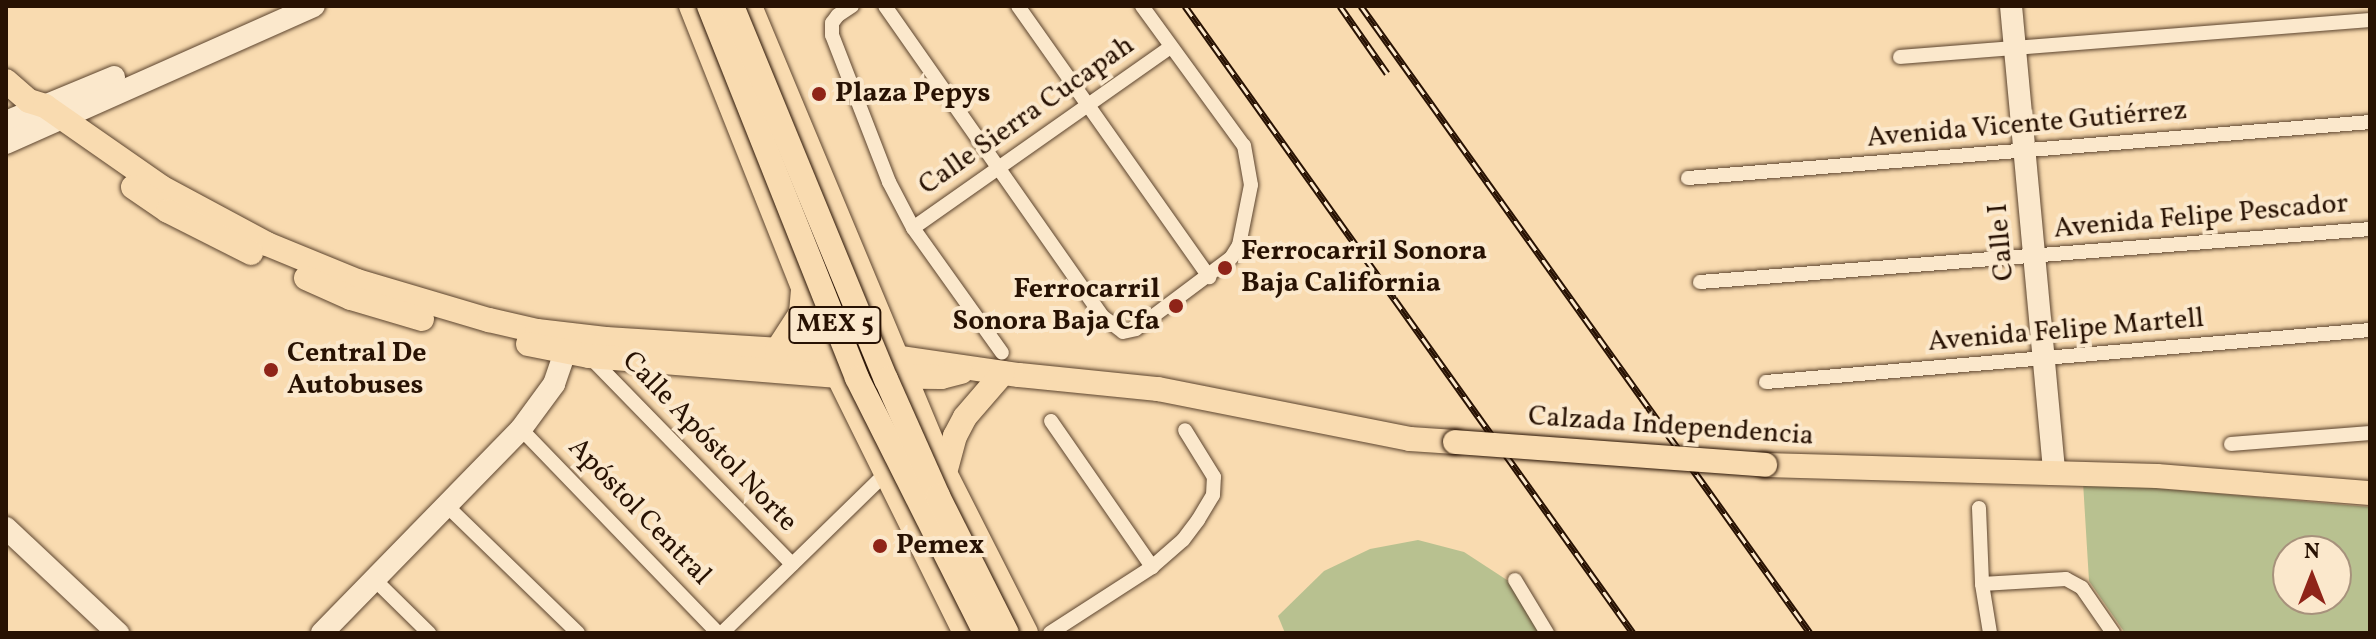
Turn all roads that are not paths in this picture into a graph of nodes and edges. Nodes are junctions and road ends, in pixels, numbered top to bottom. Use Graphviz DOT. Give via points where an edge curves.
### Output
graph roads {
  1 [pos="289,6"];
  2 [pos="314,6"];
  3 [pos="691,6"];
  4 [pos="709,6"];
  5 [pos="732,6"];
  6 [pos="750,6"];
  7 [pos="852,6"];
  8 [pos="885,6"];
  9 [pos="1018,6"];
  10 [pos="1142,6"];
  11 [pos="2011,6"];
  12 [pos="2370,20"];
  13 [pos="1171,47"];
  14 [pos="2016,51"];
  15 [pos="1900,57"];
  16 [pos="6,81"];
  17 [pos="1087,104"];
  18 [pos="42,112"];
  19 [pos="6,122"];
  20 [pos="2370,122"];
  21 [pos="6,143"];
  22 [pos="2024,150"];
  23 [pos="999,165"];
  24 [pos="1688,178"];
  25 [pos="913,228"];
  26 [pos="2370,229"];
  27 [pos="2034,257"];
  28 [pos="1209,277"];
  29 [pos="1700,282"];
  30 [pos="803,287"];
  31 [pos="877,316"];
  32 [pos="2370,330"];
  33 [pos="565,352"];
  34 [pos="828,352"];
  35 [pos="589,356"];
  36 [pos="2043,360"];
  37 [pos="782,361"];
  38 [pos="940,361"];
  39 [pos="1003,363"];
  40 [pos="899,367"];
  41 [pos="973,370"];
  42 [pos="838,376"];
  43 [pos="1766,382"];
  44 [pos="849,402"];
  45 [pos="1051,421"];
  46 [pos="521,429"];
  47 [pos="1185,430"];
  48 [pos="2370,433"];
  49 [pos="2231,444"];
  50 [pos="2054,472"];
  51 [pos="945,473"];
  52 [pos="884,475"];
  53 [pos="2370,493"];
  54 [pos="448,507"];
  55 [pos="1979,508"];
  56 [pos="6,528"];
  57 [pos="792,564"];
  58 [pos="1152,567"];
  59 [pos="375,580"];
  60 [pos="1515,580"];
  61 [pos="1982,584"];
  62 [pos="118,633"];
  63 [pos="322,633"];
  64 [pos="429,633"];
  65 [pos="578,633"];
  66 [pos="720,633"];
  67 [pos="965,633"];
  68 [pos="985,633"];
  69 [pos="1007,633"];
  70 [pos="1026,633"];
  71 [pos="1050,633"];
  72 [pos="1547,633"];
  73 [pos="1990,633"];
  74 [pos="2113,633"];
  1 -- 18 [label="street"];
  2 -- 18 [label="street"];
  3 -- 30 [label="main road"];
  4 -- 68 [label="main road, MEX 5, bridge" via="857,378"];
  5 -- 69 [label="main road, MEX 5, bridge" via="886,379"];
  6 -- 31 [label="main road"];
  7 -- 25 [label="street" via="832,23 832,35 889,182"];
  8 -- 23 [label="street"];
  9 -- 17 [label="street"];
  10 -- 13 [label="street"];
  11 -- 14 [label="street, Calle I"];
  12 -- 14 [label="street"];
  13 -- 17 [label="street, Calle Sierra Cucapah"];
  13 -- 28 [label="street" via="1248,156 1251,185 1236,252"];
  14 -- 15 [label="street"];
  14 -- 22 [label="street, Calle I"];
  16 -- 18 [label="main road, Calzada Independencia"];
  17 -- 23 [label="street, Calle Sierra Cucapah"];
  17 -- 28 [label="street"];
  18 -- 19 [label="street"];
  18 -- 21 [label="street"];
  18 -- 33 [label="main road, Calzada Independencia" via="168,211 351,298 489,337"];
  18 -- 37 [label="main road, Calzada Independencia" via="161,187 267,244 357,281 537,331"];
  20 -- 22 [label="street, Avenida Vicente Gutiérrez"];
  22 -- 24 [label="street, Avenida Vicente Gutiérrez"];
  22 -- 27 [label="street, Calle I"];
  23 -- 25 [label="street, Calle Sierra Cucapah"];
  23 -- 28 [label="street" via="1102,316 1117,330 1136,329"];
  25 -- 39 [label="street"];
  26 -- 27 [label="street, Avenida Felipe Pescador"];
  27 -- 29 [label="street, Avenida Felipe Pescador"];
  27 -- 36 [label="street, Calle I"];
  30 -- 34 [label="main road"];
  30 -- 37 [label="main road" via="801,313"];
  31 -- 38 [label="main road"];
  31 -- 40 [label="main road"];
  32 -- 36 [label="street, Avenida Felipe Martell"];
  33 -- 35 [label="main road, Calzada Independencia"];
  33 -- 46 [label="street" via="554,384"];
  34 -- 37 [label="main road, Calzada Independencia"];
  34 -- 40 [label="main road, Calzada Independencia"];
  34 -- 42 [label="main road"];
  35 -- 37 [label="main road, Calzada Independencia"];
  35 -- 57 [label="street, Calle Apóstol Norte"];
  36 -- 43 [label="street, Avenida Felipe Martell"];
  36 -- 50 [label="street, Calle I"];
  37 -- 42 [label="main road, Calzada Independencia"];
  37 -- 44 [label="main road"];
  38 -- 40 [label="main road, Calzada Independencia"];
  38 -- 41 [label="main road, Calzada Independencia"];
  39 -- 41 [label="main road, Calzada Independencia"];
  39 -- 50 [label="main road, Calzada Independencia, bridge" via="1397,437 1765,465"];
  39 -- 51 [label="main road" via="965,417"];
  40 -- 41 [label="main road, Calzada Independencia" via="941,377"];
  40 -- 42 [label="main road, Calzada Independencia"];
  40 -- 51 [label="main road"];
  42 -- 44 [label="main road"];
  44 -- 52 [label="main road"];
  45 -- 58 [label="street"];
  46 -- 54 [label="street"];
  46 -- 66 [label="street, Apóstol Central"];
  47 -- 58 [label="street" via="1209,464 1213,495 1183,540"];
  48 -- 49 [label="street"];
  50 -- 53 [label="main road, Calzada Independencia"];
  51 -- 70 [label="main road"];
  52 -- 57 [label="street"];
  52 -- 67 [label="main road"];
  54 -- 59 [label="street"];
  54 -- 65 [label="street"];
  55 -- 61 [label="street"];
  56 -- 62 [label="street"];
  57 -- 66 [label="street"];
  58 -- 71 [label="street"];
  59 -- 63 [label="street"];
  59 -- 64 [label="street"];
  60 -- 72 [label="street"];
  61 -- 73 [label="street"];
  61 -- 74 [label="street" via="2066,579 2082,588"];
}
